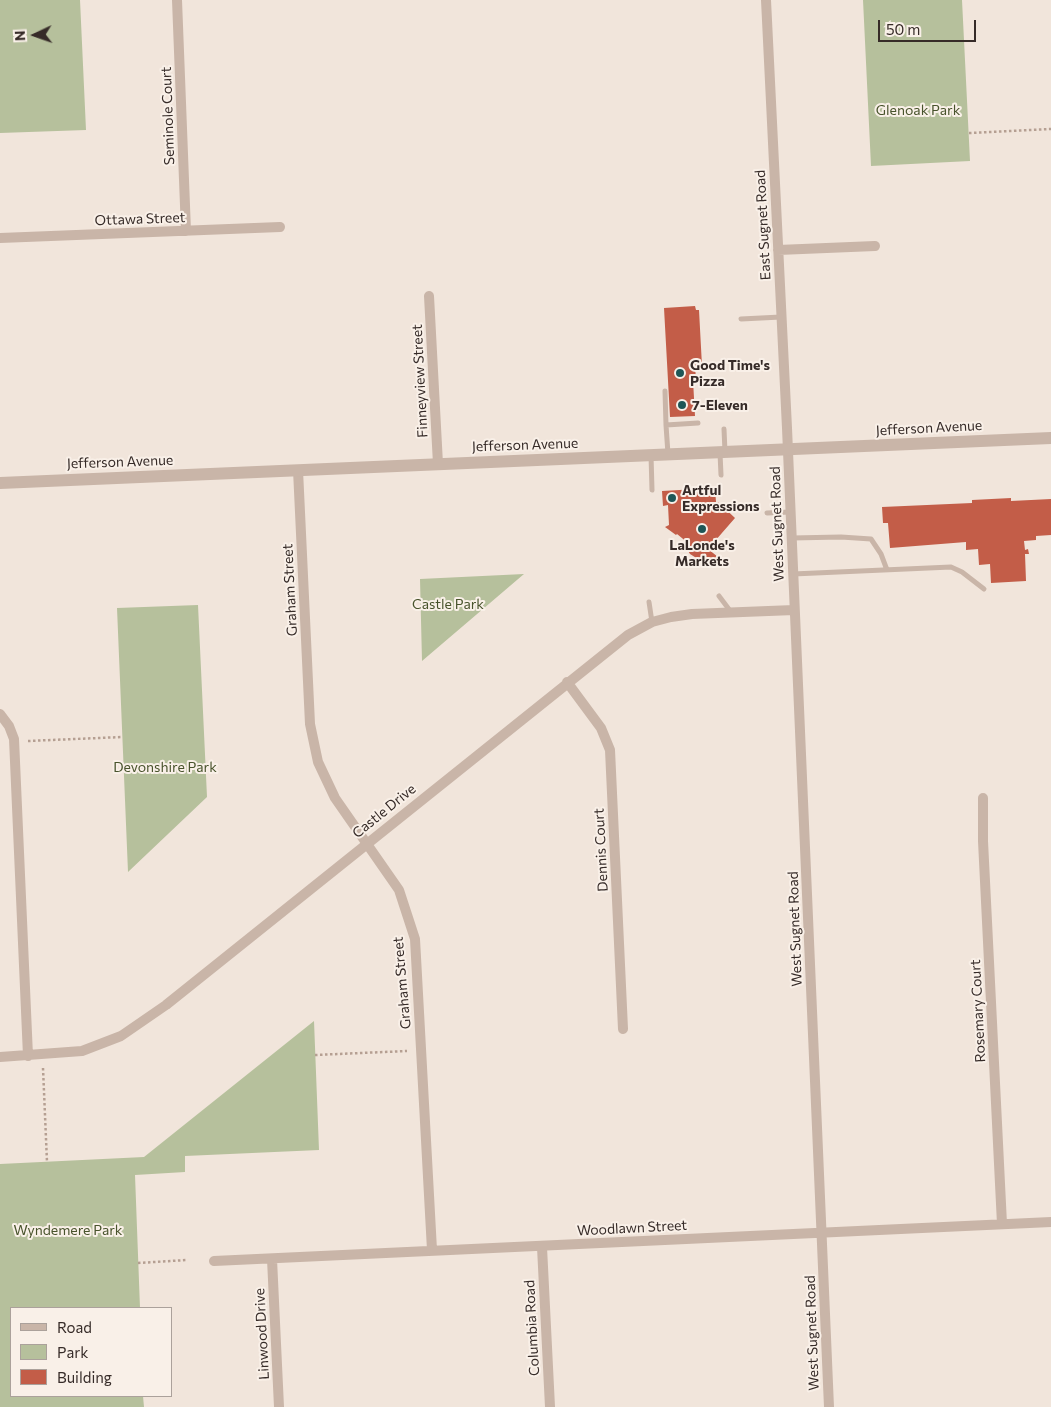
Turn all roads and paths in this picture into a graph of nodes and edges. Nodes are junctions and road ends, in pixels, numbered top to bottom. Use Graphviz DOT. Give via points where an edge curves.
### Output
graph roads {
  1 [pos="177,0"];
  2 [pos="766,0"];
  3 [pos="1051,129"];
  4 [pos="969,133"];
  5 [pos="280,227"];
  6 [pos="186,231"];
  7 [pos="0,238"];
  8 [pos="875,246"];
  9 [pos="778,250"];
  10 [pos="430,296"];
  11 [pos="781,317"];
  12 [pos="740,319"];
  13 [pos="665,391"];
  14 [pos="698,423"];
  15 [pos="666,425"];
  16 [pos="724,429"];
  17 [pos="1051,438"];
  18 [pos="788,449"];
  19 [pos="722,452"];
  20 [pos="668,454"];
  21 [pos="651,455"];
  22 [pos="438,464"];
  23 [pos="298,470"];
  24 [pos="721,475"];
  25 [pos="0,482"];
  26 [pos="652,490"];
  27 [pos="790,512"];
  28 [pos="767,513"];
  29 [pos="792,538"];
  30 [pos="888,570"];
  31 [pos="793,574"];
  32 [pos="984,589"];
  33 [pos="719,596"];
  34 [pos="649,602"];
  35 [pos="794,610"];
  36 [pos="732,612"];
  37 [pos="652,622"];
  38 [pos="567,682"];
  39 [pos="0,714"];
  40 [pos="122,737"];
  41 [pos="28,741"];
  42 [pos="983,798"];
  43 [pos="366,843"];
  44 [pos="623,1029"];
  45 [pos="407,1051"];
  46 [pos="315,1055"];
  47 [pos="28,1056"];
  48 [pos="0,1057"];
  49 [pos="43,1068"];
  50 [pos="47,1162"];
  51 [pos="1051,1222"];
  52 [pos="1002,1224"];
  53 [pos="822,1232"];
  54 [pos="542,1247"];
  55 [pos="432,1250"];
  56 [pos="272,1259"];
  57 [pos="187,1260"];
  58 [pos="214,1261"];
  59 [pos="138,1263"];
  60 [pos="279,1407"];
  61 [pos="550,1407"];
  62 [pos="829,1407"];
  1 -- 6 [label="street, Seminole Court"];
  2 -- 9 [label="street, East Sugnet Road"];
  3 -- 4 [label="path"];
  5 -- 6 [label="street, Ottawa Street"];
  6 -- 7 [label="street, Ottawa Street"];
  8 -- 9 [label="street"];
  9 -- 11 [label="street, East Sugnet Road"];
  10 -- 22 [label="street, Finneyview Street"];
  11 -- 12 [label="lane"];
  11 -- 18 [label="street, East Sugnet Road"];
  13 -- 15 [label="lane"];
  14 -- 15 [label="lane"];
  15 -- 20 [label="lane"];
  16 -- 19 [label="lane"];
  17 -- 18 [label="street, Jefferson Avenue"];
  18 -- 19 [label="street, Jefferson Avenue"];
  18 -- 27 [label="street, West Sugnet Road"];
  19 -- 20 [label="street, Jefferson Avenue"];
  19 -- 24 [label="lane"];
  20 -- 21 [label="street, Jefferson Avenue"];
  21 -- 22 [label="street, Jefferson Avenue"];
  21 -- 26 [label="lane"];
  22 -- 23 [label="street, Jefferson Avenue"];
  23 -- 25 [label="street, Jefferson Avenue"];
  23 -- 43 [label="street, Graham Street" via="310,724 318,762 335,798"];
  27 -- 28 [label="lane"];
  27 -- 29 [label="street, West Sugnet Road"];
  29 -- 30 [label="lane" via="871,539"];
  29 -- 31 [label="street, West Sugnet Road"];
  30 -- 31 [label="lane"];
  30 -- 32 [label="lane" via="951,567"];
  31 -- 35 [label="street, West Sugnet Road"];
  33 -- 36 [label="lane"];
  34 -- 37 [label="lane"];
  35 -- 36 [label="street, Castle Drive"];
  35 -- 53 [label="street, West Sugnet Road"];
  36 -- 37 [label="street, Castle Drive" via="692,614"];
  37 -- 38 [label="street, Castle Drive" via="628,634"];
  38 -- 43 [label="street, Castle Drive"];
  38 -- 44 [label="street, Dennis Court" via="602,728 610,750"];
  39 -- 47 [label="street" via="14,739"];
  40 -- 41 [label="path"];
  42 -- 52 [label="street, Rosemary Court"];
  43 -- 47 [label="street, Castle Drive" via="166,1005 121,1036 82,1051"];
  43 -- 55 [label="street, Graham Street" via="399,890 415,939"];
  45 -- 46 [label="path"];
  47 -- 48 [label="street, Castle Drive"];
  49 -- 50 [label="path"];
  51 -- 52 [label="street, Woodlawn Street"];
  52 -- 53 [label="street, Woodlawn Street"];
  53 -- 54 [label="street, Woodlawn Street"];
  53 -- 62 [label="street, West Sugnet Road"];
  54 -- 55 [label="street, Woodlawn Street"];
  54 -- 61 [label="street, Columbia Road"];
  55 -- 56 [label="street, Woodlawn Street"];
  56 -- 58 [label="street, Woodlawn Street"];
  56 -- 60 [label="street, Linwood Drive"];
  57 -- 59 [label="path"];
}
